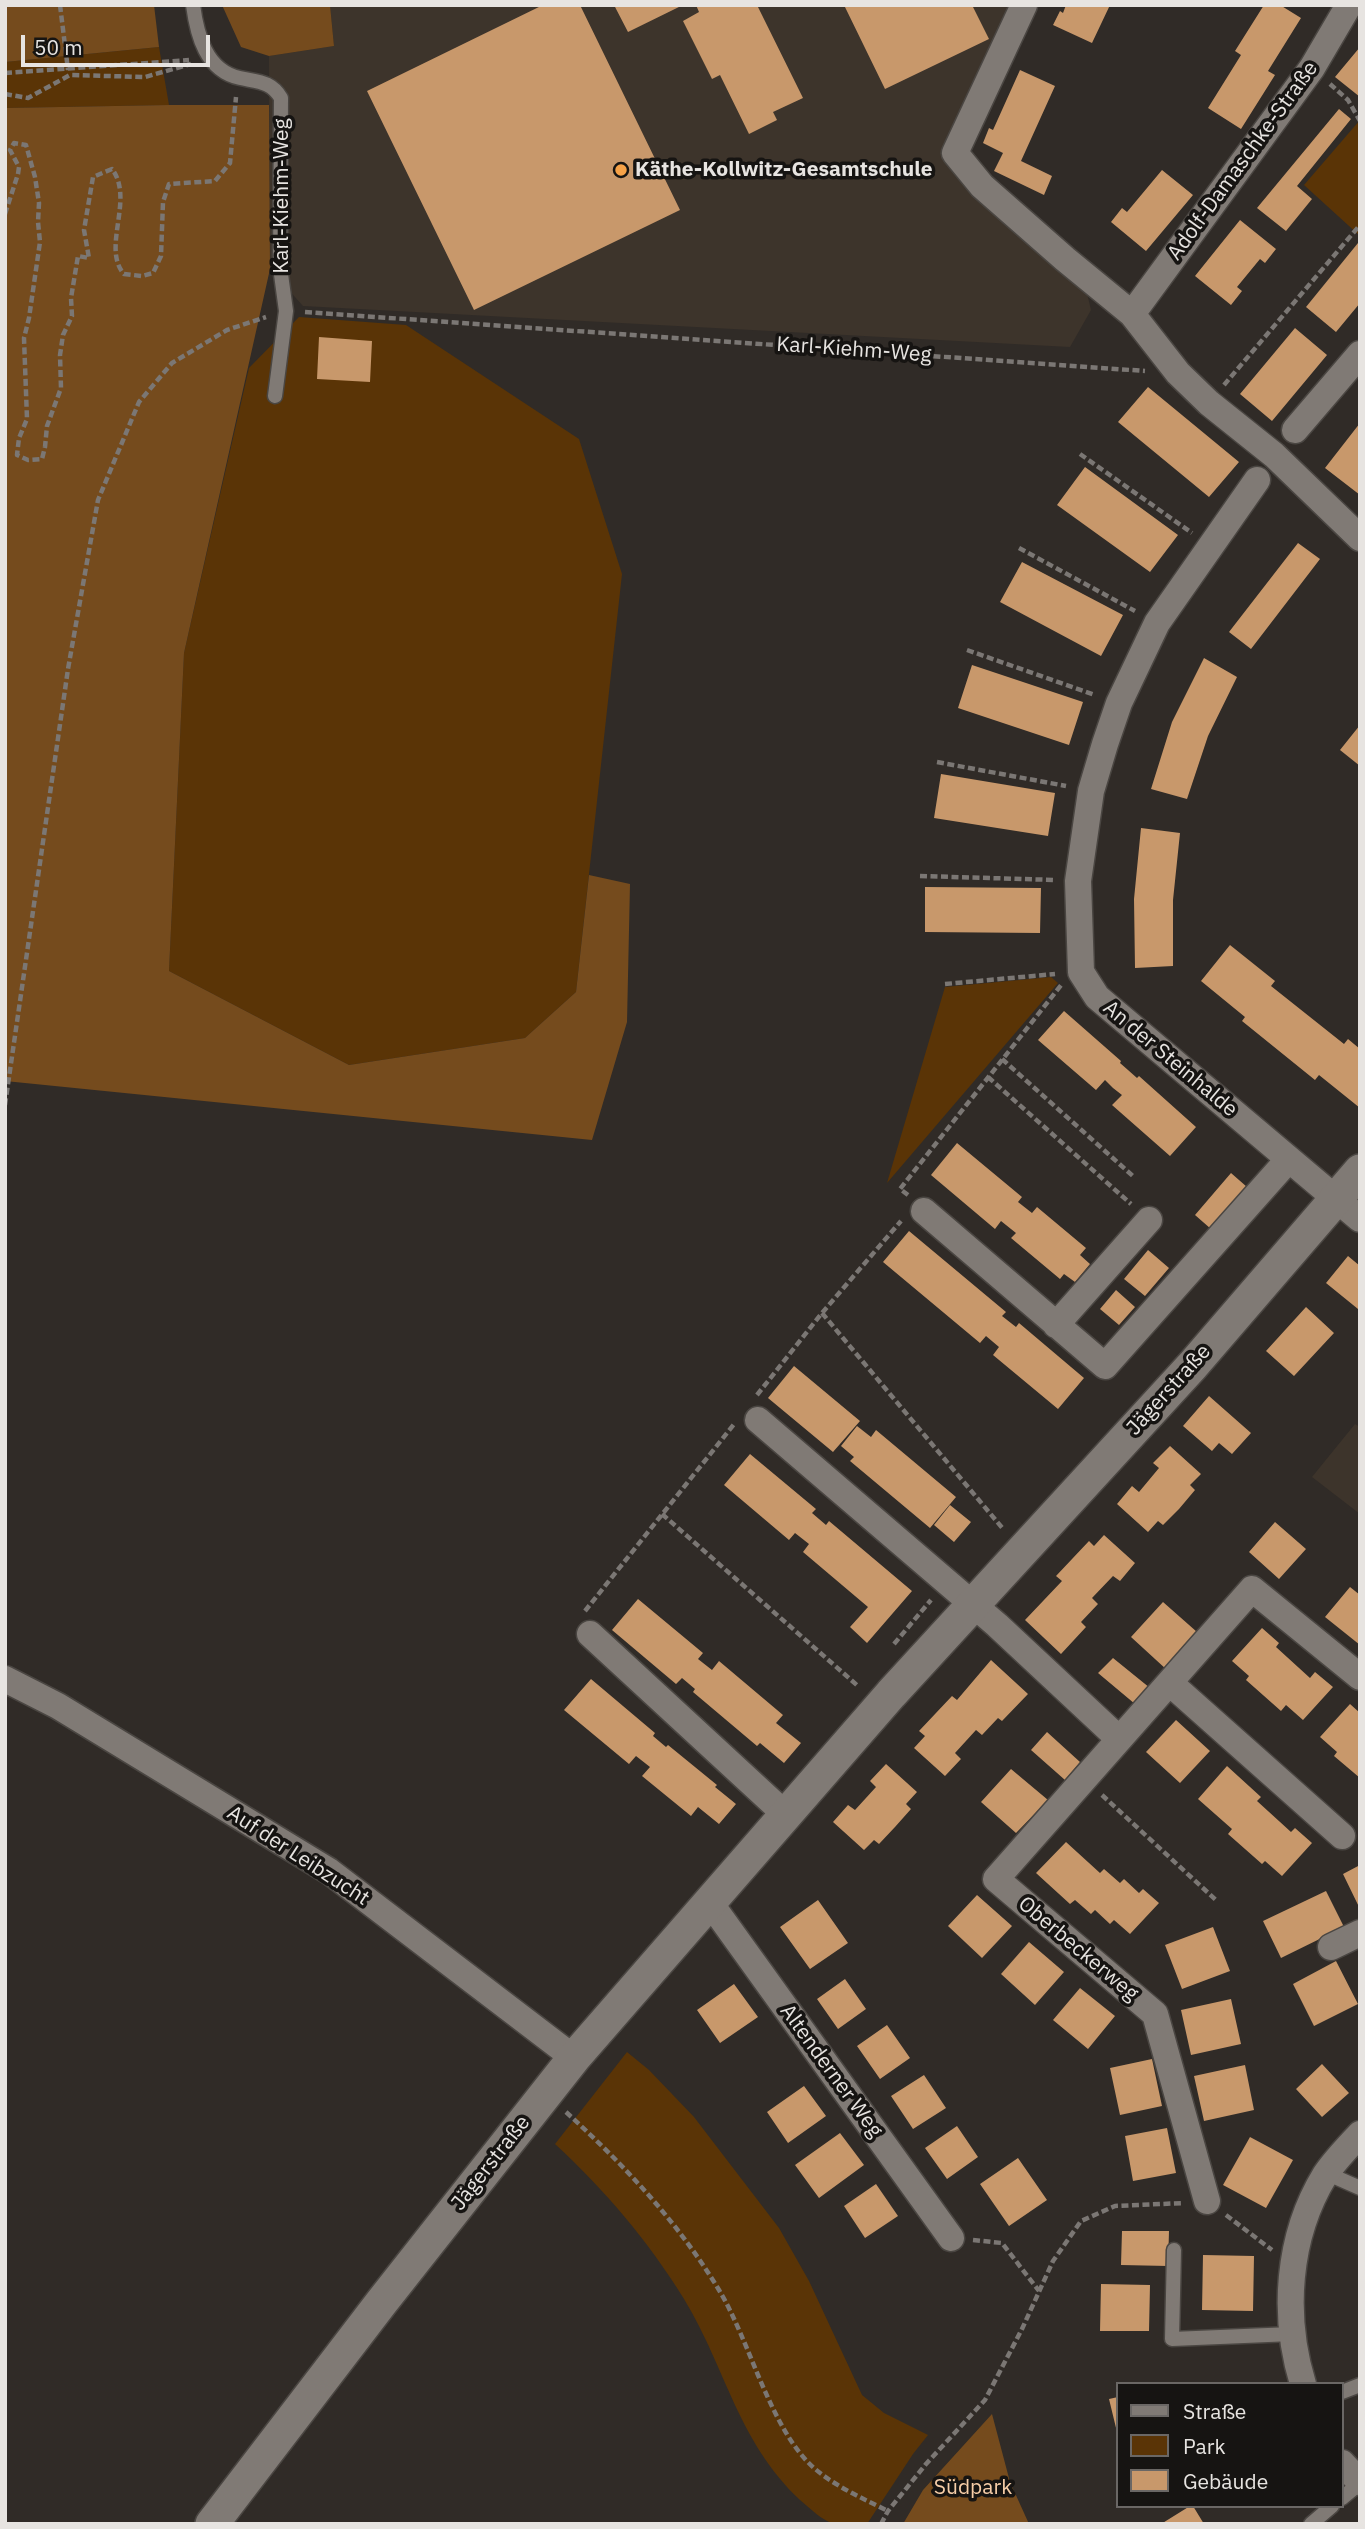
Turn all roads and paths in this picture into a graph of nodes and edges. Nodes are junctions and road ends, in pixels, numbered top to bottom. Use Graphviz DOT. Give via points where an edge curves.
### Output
graph roads {
  1 [pos="60,5"];
  2 [pos="193,5"];
  3 [pos="1024,5"];
  4 [pos="1349,5"];
  5 [pos="209,59"];
  6 [pos="68,68"];
  7 [pos="1312,68"];
  8 [pos="5,73"];
  9 [pos="70,75"];
  10 [pos="237,78"];
  11 [pos="5,94"];
  12 [pos="1360,121"];
  13 [pos="5,214"];
  14 [pos="1360,225"];
  15 [pos="286,311"];
  16 [pos="1132,314"];
  17 [pos="1360,354"];
  18 [pos="1178,373"];
  19 [pos="275,396"];
  20 [pos="1209,402"];
  21 [pos="1295,430"];
  22 [pos="1080,454"];
  23 [pos="1257,480"];
  24 [pos="1360,538"];
  25 [pos="1210,546"];
  26 [pos="1019,548"];
  27 [pos="1157,623"];
  28 [pos="967,650"];
  29 [pos="1119,703"];
  30 [pos="937,762"];
  31 [pos="1091,791"];
  32 [pos="920,876"];
  33 [pos="1077,881"];
  34 [pos="1076,972"];
  35 [pos="945,984"];
  36 [pos="1002,1059"];
  37 [pos="988,1077"];
  38 [pos="5,1105"];
  39 [pos="1289,1159"];
  40 [pos="1360,1171"];
  41 [pos="1134,1177"];
  42 [pos="921,1207"];
  43 [pos="1348,1210"];
  44 [pos="1149,1220"];
  45 [pos="822,1313"];
  46 [pos="1056,1325"];
  47 [pos="752,1415"];
  48 [pos="662,1514"];
  49 [pos="1021,1552"];
  50 [pos="973,1605"];
  51 [pos="590,1634"];
  52 [pos="1360,1676"];
  53 [pos="5,1679"];
  54 [pos="1171,1684"];
  55 [pos="858,1686"];
  56 [pos="1118,1738"];
  57 [pos="1084,1777"];
  58 [pos="785,1814"];
  59 [pos="1342,1836"];
  60 [pos="1217,1901"];
  61 [pos="710,1904"];
  62 [pos="1360,1933"];
  63 [pos="1331,1947"];
  64 [pos="574,2058"];
  65 [pos="546,2093"];
  66 [pos="1360,2134"];
  67 [pos="1334,2164"];
  68 [pos="1360,2188"];
  69 [pos="1207,2201"];
  70 [pos="951,2238"];
  71 [pos="1174,2250"];
  72 [pos="1293,2264"];
  73 [pos="1040,2291"];
  74 [pos="1292,2334"];
  75 [pos="1303,2382"];
  76 [pos="1344,2465"];
  77 [pos="1360,2482"];
  78 [pos="1344,2496"];
  79 [pos="1330,2508"];
  80 [pos="888,2511"];
  81 [pos="212,2524"];
  82 [pos="881,2524"];
  83 [pos="1311,2524"];
  1 -- 6 [label="path"];
  2 -- 5 [label="lane"];
  3 -- 16 [label="street" via="955,152 982,186"];
  4 -- 7 [label="street, Adolf-Damaschke-Straße"];
  5 -- 6 [label="path"];
  5 -- 9 [label="path" via="145,77"];
  5 -- 10 [label="lane, Karl-Kiehm-Weg"];
  6 -- 8 [label="path"];
  6 -- 9 [label="path"];
  7 -- 12 [label="path" via="1348,100"];
  7 -- 16 [label="street, Adolf-Damaschke-Straße"];
  9 -- 11 [label="path" via="28,98"];
  10 -- 13 [label="path" via="230,163 215,181 169,184 163,202 160,256 153,273 124,274 118,267 119,178 112,169 93,177 84,230 89,258 78,256 72,316 60,355 61,388 47,426 42,459 17,455 27,419 24,338 40,242 36,177 26,145 20,143 11,147 19,167"];
  10 -- 15 [label="lane, Karl-Kiehm-Weg" via="262,81 281,98 280,267"];
  14 -- 20 [label="path"];
  15 -- 18 [label="path, Karl-Kiehm-Weg"];
  15 -- 19 [label="lane, Karl-Kiehm-Weg"];
  15 -- 38 [label="path" via="227,330 172,363 139,402 98,499 68,669"];
  16 -- 18 [label="street"];
  17 -- 21 [label="street"];
  18 -- 20 [label="street"];
  20 -- 24 [label="street" via="1274,455"];
  22 -- 25 [label="path"];
  23 -- 25 [label="street"];
  25 -- 27 [label="street"];
  26 -- 27 [label="path"];
  27 -- 29 [label="street"];
  28 -- 29 [label="path"];
  29 -- 31 [label="street"];
  30 -- 31 [label="path"];
  31 -- 33 [label="street"];
  32 -- 33 [label="path"];
  33 -- 34 [label="street"];
  34 -- 35 [label="path"];
  34 -- 36 [label="path"];
  34 -- 39 [label="street, An der Steinhalde" via="1097,997"];
  36 -- 37 [label="path"];
  36 -- 41 [label="path"];
  37 -- 42 [label="path" via="900,1188"];
  37 -- 44 [label="path"];
  39 -- 43 [label="street, An der Steinhalde"];
  39 -- 46 [label="street" via="1105,1366"];
  40 -- 43 [label="street, Jägerstraße"];
  42 -- 45 [label="path"];
  42 -- 46 [label="street"];
  43 -- 49 [label="street, Jägerstraße" via="1299,1240 1193,1365"];
  44 -- 46 [label="street"];
  45 -- 47 [label="path"];
  45 -- 49 [label="path"];
  47 -- 48 [label="path"];
  47 -- 50 [label="street"];
  48 -- 51 [label="path" via="577,1622"];
  48 -- 55 [label="path"];
  49 -- 50 [label="street, Jägerstraße"];
  50 -- 56 [label="street"];
  50 -- 58 [label="street, Jägerstraße"];
  51 -- 58 [label="street"];
  52 -- 54 [label="street, Oberbeckerweg" via="1252,1589"];
  53 -- 64 [label="street, Auf der Leibzucht" via="58,1706 329,1871"];
  54 -- 56 [label="street, Oberbeckerweg"];
  54 -- 59 [label="street"];
  56 -- 57 [label="street, Oberbeckerweg"];
  57 -- 60 [label="path"];
  57 -- 69 [label="street, Oberbeckerweg" via="996,1879 1155,2014"];
  58 -- 61 [label="street, Jägerstraße"];
  61 -- 64 [label="street, Jägerstraße"];
  61 -- 70 [label="street, Altenderner Weg"];
  62 -- 63 [label="street"];
  64 -- 65 [label="street, Jägerstraße"];
  65 -- 80 [label="path" via="632,2176 691,2248 720,2291 786,2432 811,2466 833,2483"];
  65 -- 81 [label="street, Jägerstraße"];
  66 -- 67 [label="street"];
  67 -- 68 [label="lane"];
  67 -- 72 [label="street" via="1304,2219"];
  69 -- 72 [label="path"];
  69 -- 73 [label="path" via="1115,2206 1081,2221 1053,2261"];
  70 -- 73 [label="path" via="1002,2243"];
  71 -- 74 [label="lane" via="1172,2339"];
  72 -- 74 [label="street"];
  73 -- 80 [label="path" via="985,2400"];
  74 -- 75 [label="street"];
  76 -- 77 [label="street"];
  77 -- 78 [label="lane"];
  79 -- 83 [label="lane"];
  80 -- 82 [label="path"];
}
